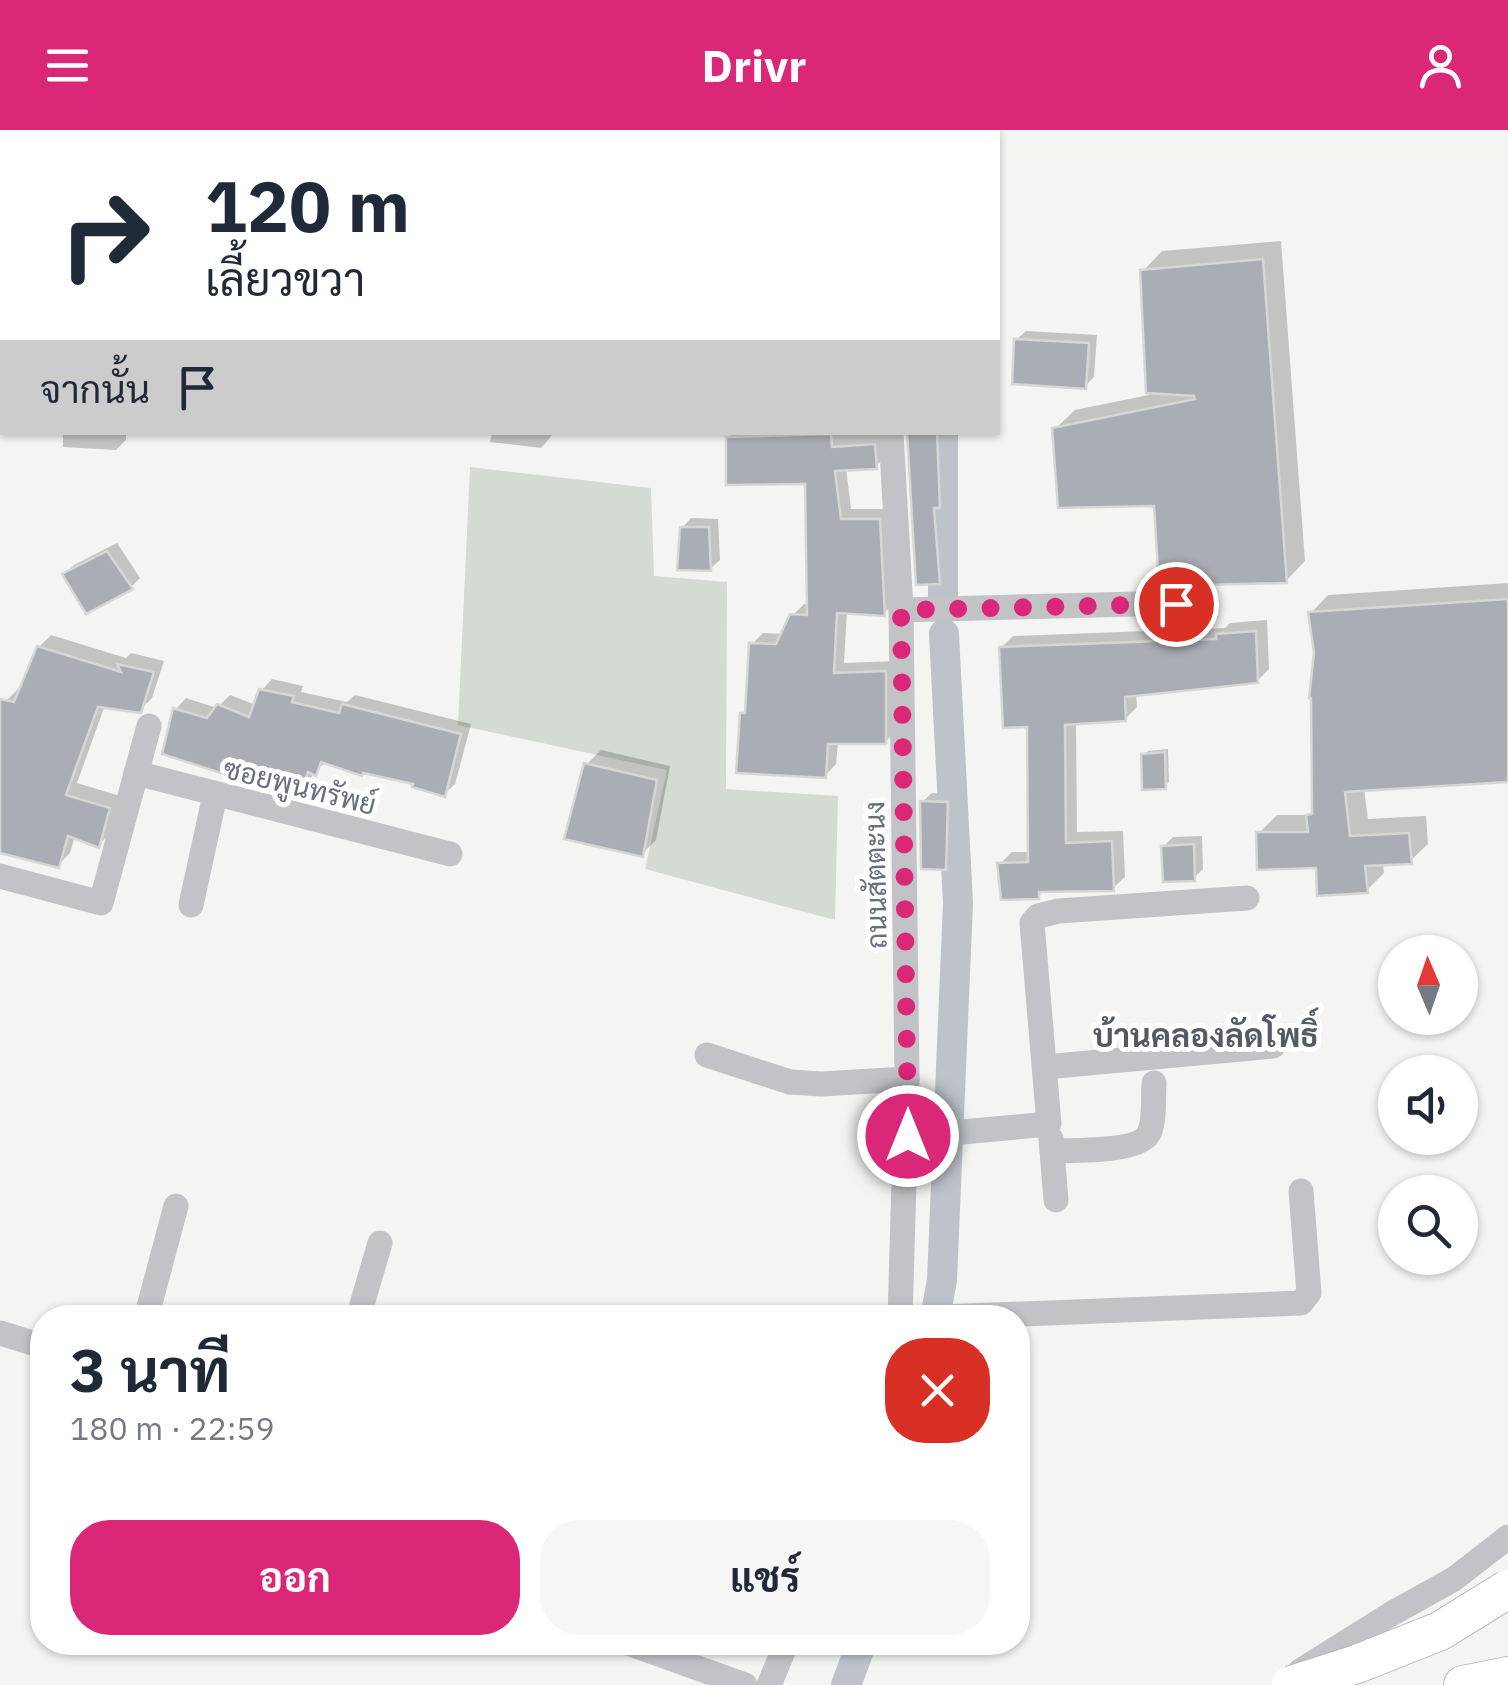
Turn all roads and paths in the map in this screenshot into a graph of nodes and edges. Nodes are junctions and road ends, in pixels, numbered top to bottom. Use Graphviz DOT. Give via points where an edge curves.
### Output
graph roads {
  1 [pos="892,435"];
  2 [pos="1176,604"];
  3 [pos="901,610"];
  4 [pos="149,726"];
  5 [pos="136,773"];
  6 [pos="214,795"];
  7 [pos="450,854"];
  8 [pos="0,876"];
  9 [pos="1247,898"];
  10 [pos="190,905"];
  11 [pos="1273,1046"];
  12 [pos="707,1055"];
  13 [pos="1044,1067"];
  14 [pos="907,1079"];
  15 [pos="1154,1082"];
  16 [pos="1050,1124"];
  17 [pos="917,1135"];
  18 [pos="1052,1151"];
  19 [pos="1301,1191"];
  20 [pos="1056,1200"];
  21 [pos="176,1206"];
  22 [pos="380,1243"];
  23 [pos="149,1305"];
  24 [pos="362,1305"];
  25 [pos="901,1305"];
  26 [pos="1030,1313"];
  27 [pos="0,1333"];
  28 [pos="30,1342"];
  29 [pos="1508,1537"];
  30 [pos="1508,1589"];
  31 [pos="662,1655"];
  32 [pos="782,1655"];
  33 [pos="1508,1676"];
  34 [pos="744,1685"];
  35 [pos="769,1685"];
  36 [pos="1294,1685"];
  37 [pos="1462,1685"];
  1 -- 3 [label="street, ถนนสัตตะนง"];
  2 -- 3 [label="street"];
  3 -- 14 [label="street, ถนนสัตตะนง"];
  4 -- 5 [label="street"];
  5 -- 6 [label="street, ซอยพูนทรัพย์"];
  5 -- 8 [label="street" via="101,903"];
  6 -- 7 [label="street, ซอยพูนทรัพย์"];
  6 -- 10 [label="street"];
  9 -- 13 [label="street" via="1038,916 1032,923"];
  11 -- 13 [label="street"];
  12 -- 14 [label="street" via="790,1082"];
  13 -- 16 [label="street"];
  14 -- 17 [label="street, ถนนสัตตะนง"];
  15 -- 18 [label="street" via="1145,1139 1132,1146"];
  16 -- 17 [label="street"];
  16 -- 18 [label="street"];
  17 -- 25 [label="street, ถนนสัตตะนง"];
  18 -- 20 [label="street"];
  19 -- 26 [label="street" via="1308,1293 1301,1303"];
  21 -- 23 [label="street"];
  22 -- 24 [label="street"];
  27 -- 28 [label="street"];
  29 -- 36 [label="street" via="1454,1580 1297,1673"];
  30 -- 36 [label="main road, bridge" via="1440,1630"];
  31 -- 34 [label="street"];
  32 -- 35 [label="street"];
  33 -- 37 [label="main road"];
}
